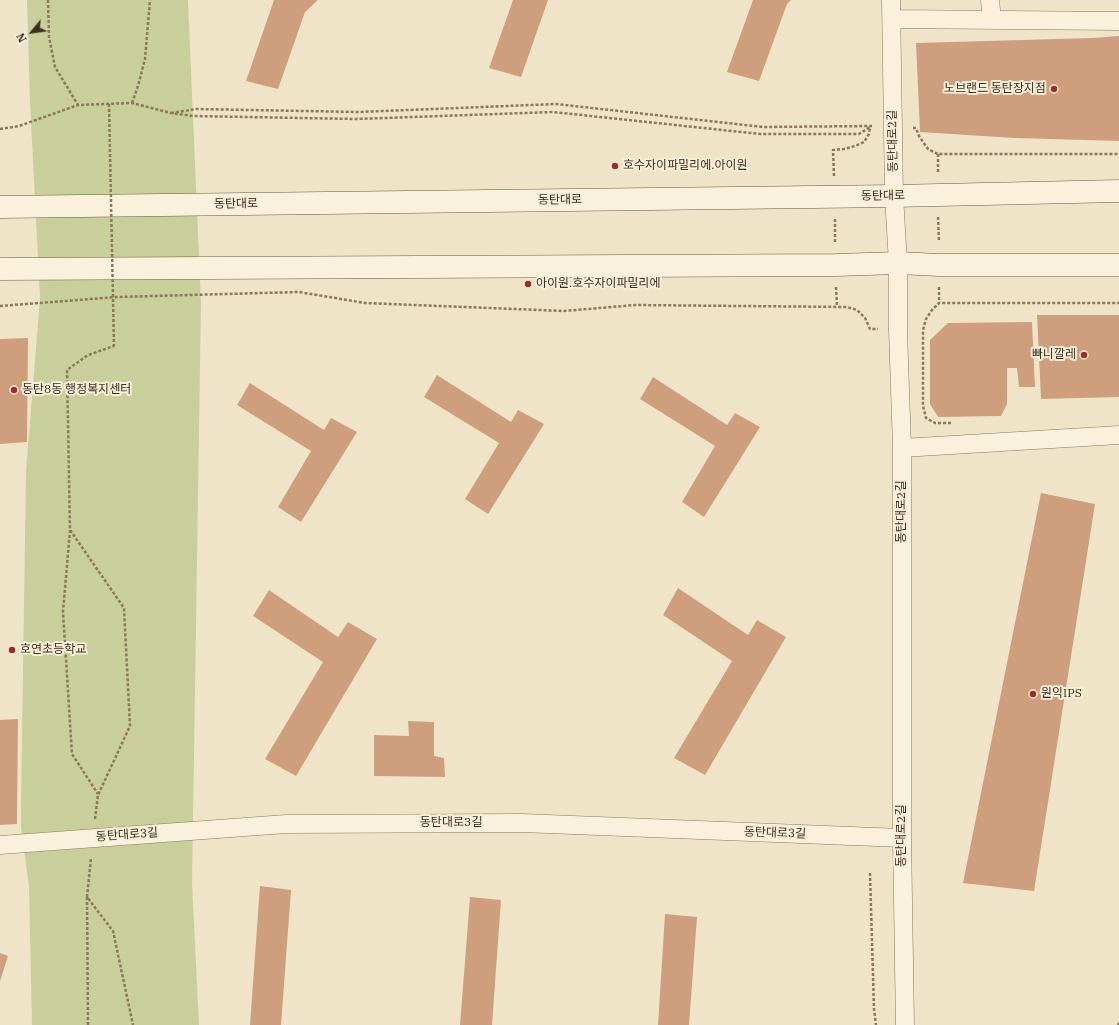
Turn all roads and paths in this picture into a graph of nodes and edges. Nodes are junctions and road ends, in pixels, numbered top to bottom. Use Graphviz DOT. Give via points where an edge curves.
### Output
graph roads {
  1 [pos="48,0"];
  2 [pos="150,0"];
  3 [pos="891,0"];
  4 [pos="990,0"];
  5 [pos="892,19"];
  6 [pos="992,20"];
  7 [pos="1119,22"];
  8 [pos="132,103"];
  9 [pos="109,104"];
  10 [pos="78,105"];
  11 [pos="170,113"];
  12 [pos="871,126"];
  13 [pos="916,128"];
  14 [pos="0,129"];
  15 [pos="938,154"];
  16 [pos="1119,154"];
  17 [pos="1119,191"];
  18 [pos="834,196"];
  19 [pos="894,196"];
  20 [pos="938,196"];
  21 [pos="0,208"];
  22 [pos="898,263"];
  23 [pos="836,265"];
  24 [pos="939,265"];
  25 [pos="1119,265"];
  26 [pos="0,269"];
  27 [pos="939,303"];
  28 [pos="1119,303"];
  29 [pos="0,306"];
  30 [pos="837,307"];
  31 [pos="870,329"];
  32 [pos="951,423"];
  33 [pos="1119,435"];
  34 [pos="902,448"];
  35 [pos="70,530"];
  36 [pos="98,795"];
  37 [pos="94,826"];
  38 [pos="902,838"];
  39 [pos="0,845"];
  40 [pos="91,858"];
  41 [pos="870,873"];
  42 [pos="87,897"];
  43 [pos="88,1025"];
  44 [pos="133,1025"];
  45 [pos="876,1025"];
  46 [pos="905,1025"];
  1 -- 10 [label="path" via="49,37 55,67"];
  2 -- 8 [label="path" via="146,60"];
  3 -- 5 [label="street, 동탄대로2길"];
  4 -- 6 [label="street"];
  5 -- 6 [label="street"];
  5 -- 19 [label="street, 동탄대로2길"];
  6 -- 7 [label="street"];
  8 -- 9 [label="path"];
  8 -- 11 [label="path"];
  9 -- 10 [label="path"];
  9 -- 35 [label="path, bridge" via="114,346 88,355 67,370"];
  10 -- 14 [label="path" via="19,126"];
  11 -- 12 [label="path" via="196,109 359,112 556,104 763,127"];
  11 -- 12 [label="path" via="193,116 356,119 554,112 760,134 859,134"];
  12 -- 18 [label="path" via="864,142 844,150 833,150"];
  13 -- 15 [label="path" via="928,149"];
  15 -- 16 [label="path"];
  15 -- 20 [label="path"];
  17 -- 20 [label="main road, 동탄대로"];
  18 -- 19 [label="main road, 동탄대로"];
  18 -- 21 [label="main road, 동탄대로"];
  18 -- 23 [label="path"];
  19 -- 20 [label="main road, 동탄대로"];
  19 -- 22 [label="street, 동탄대로2길"];
  20 -- 24 [label="path"];
  22 -- 23 [label="main road"];
  22 -- 24 [label="main road"];
  22 -- 34 [label="street, 동탄대로2길"];
  23 -- 26 [label="main road"];
  23 -- 30 [label="path"];
  24 -- 25 [label="main road"];
  24 -- 27 [label="path"];
  27 -- 28 [label="path"];
  27 -- 32 [label="path" via="926,319 923,330 923,406 926,418 936,423"];
  29 -- 30 [label="path" via="117,298 299,292 365,303 564,311 635,305"];
  30 -- 31 [label="path" via="857,310 865,318"];
  33 -- 34 [label="street"];
  34 -- 38 [label="street, 동탄대로2길"];
  35 -- 36 [label="path" via="63,612 72,754"];
  35 -- 36 [label="path" via="124,608 130,726"];
  36 -- 37 [label="path"];
  38 -- 39 [label="street, 동탄대로3길" via="522,823 286,824"];
  38 -- 46 [label="street, 동탄대로2길"];
  40 -- 42 [label="path"];
  41 -- 45 [label="path"];
  42 -- 43 [label="path"];
  42 -- 44 [label="path" via="113,931"];
}
